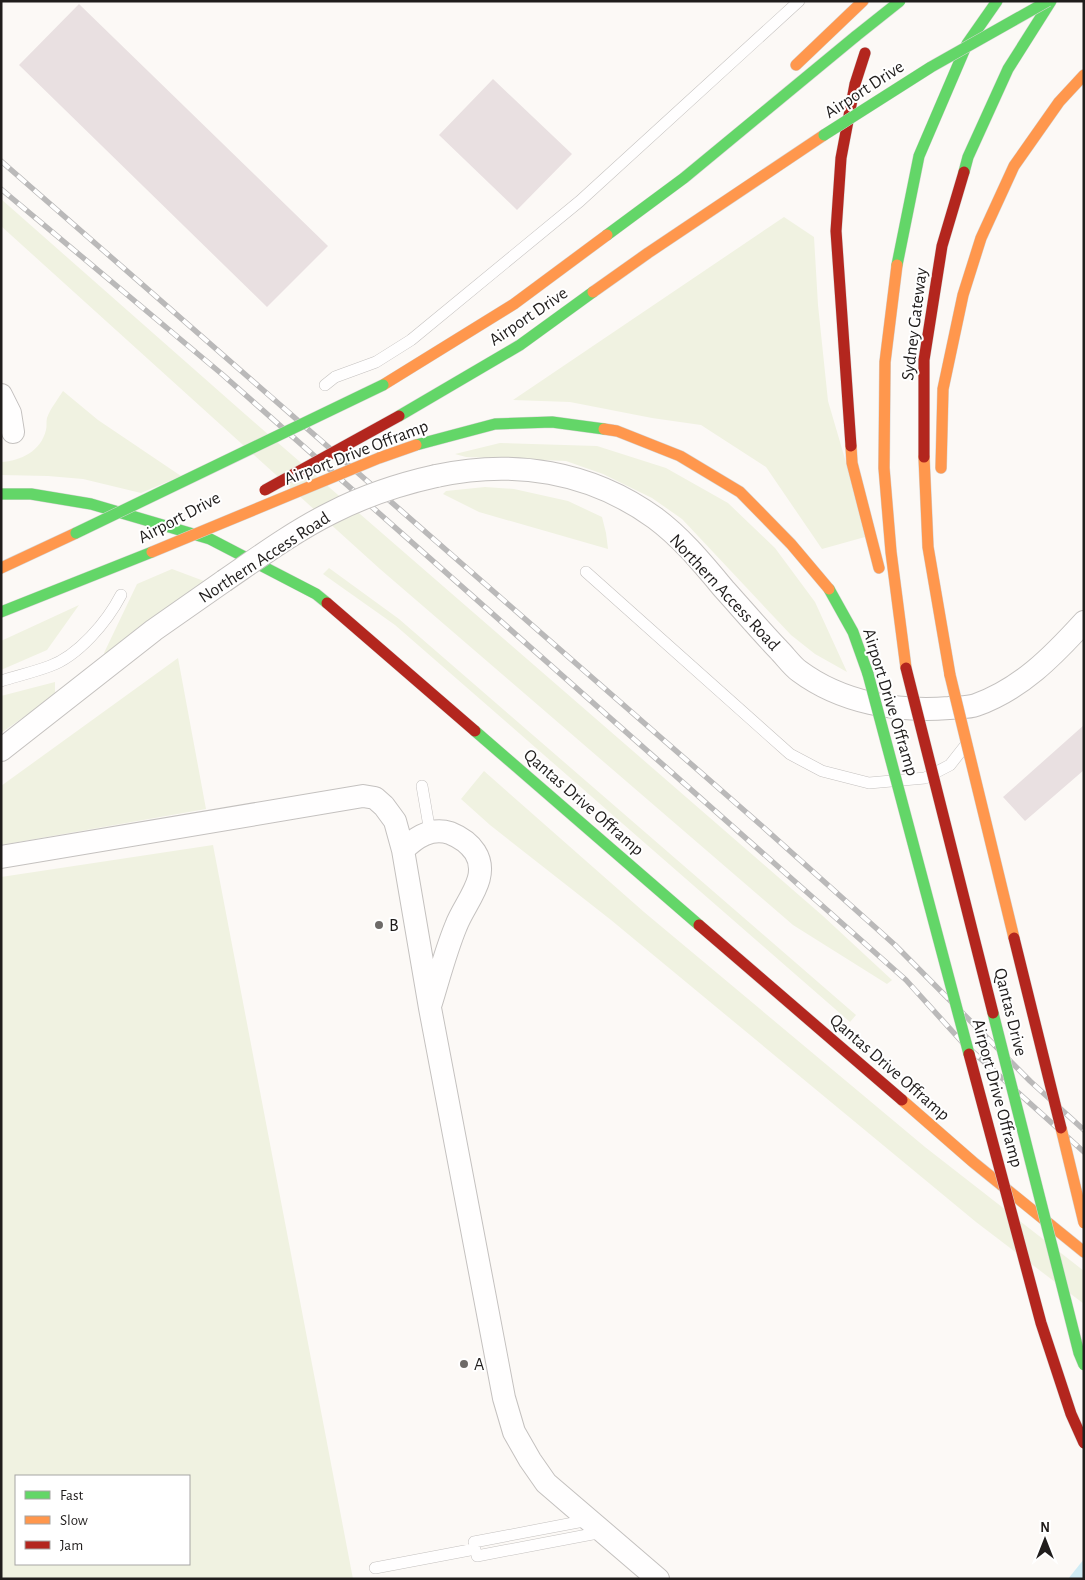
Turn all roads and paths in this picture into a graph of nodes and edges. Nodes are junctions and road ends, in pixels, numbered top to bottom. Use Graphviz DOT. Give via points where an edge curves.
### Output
graph roads {
  1 [pos="799,1"];
  2 [pos="863,1"];
  3 [pos="900,1"];
  4 [pos="997,1"];
  5 [pos="1049,1"];
  6 [pos="864,53"];
  7 [pos="787,73"];
  8 [pos="1084,75"];
  9 [pos="760,101"];
  10 [pos="684,178"];
  11 [pos="325,385"];
  12 [pos="1,395"];
  13 [pos="13,432"];
  14 [pos="941,476"];
  15 [pos="1,494"];
  16 [pos="152,552"];
  17 [pos="942,562"];
  18 [pos="1,568"];
  19 [pos="586,572"];
  20 [pos="120,596"];
  21 [pos="1,612"];
  22 [pos="1084,622"];
  23 [pos="906,668"];
  24 [pos="950,675"];
  25 [pos="1,681"];
  26 [pos="974,717"];
  27 [pos="1,750"];
  28 [pos="422,786"];
  29 [pos="430,832"];
  30 [pos="403,850"];
  31 [pos="1,857"];
  32 [pos="430,1008"];
  33 [pos="1084,1223"];
  34 [pos="1084,1252"];
  35 [pos="1084,1365"];
  36 [pos="1084,1443"];
  37 [pos="596,1526"];
  38 [pos="475,1549"];
  39 [pos="375,1568"];
  40 [pos="658,1579"];
  1 -- 11 [label="lane" via="580,201 411,340 376,362 335,377"];
  2 -- 7 [label="highway"];
  3 -- 10 [label="highway, bridge"];
  4 -- 23 [label="highway, Sydney Gateway" via="967,44 919,156 898,249 885,362 884,468"];
  5 -- 16 [label="highway, Airport Drive, bridge" via="931,67 824,135 520,345 399,416"];
  5 -- 24 [label="highway, Sydney Gateway" via="1008,69 968,157 942,246 924,360 928,547"];
  6 -- 23 [label="highway" via="841,158 836,231 852,463"];
  8 -- 14 [label="highway" via="1059,102 1014,166 982,238 963,295 943,389"];
  9 -- 10 [label="highway"];
  10 -- 18 [label="highway, Airport Drive, bridge" via="514,304 383,385"];
  12 -- 13 [label="street" via="10,413"];
  15 -- 34 [label="highway, Qantas Drive Offramp" via="31,494 91,504 210,539 316,594 973,1162"];
  16 -- 21 [label="highway, Airport Drive"];
  16 -- 36 [label="highway, Airport Drive Offramp, bridge" via="379,458 495,424 552,422 616,431 680,456 740,492 792,544 827,586 854,632 868,674 1041,1323"];
  17 -- 24 [label="highway"];
  19 -- 26 [label="lane" via="790,754 822,771 869,783 925,778 950,765 962,750"];
  20 -- 25 [label="lane" via="109,616 72,654 51,666"];
  22 -- 26 [label="street, Northern Access Road" via="1046,663"];
  23 -- 35 [label="highway, Qantas Drive, bridge"];
  24 -- 33 [label="highway, Qantas Drive, bridge"];
  26 -- 27 [label="street, Northern Access Road, bridge" via="847,697 815,681 786,658 688,547 655,518 616,494 571,477 533,469 464,470 372,495 331,513 284,540 154,630"];
  28 -- 29 [label="lane"];
  29 -- 30 [label="street" via="412,840"];
  29 -- 32 [label="street" via="449,833 466,841 478,856 480,867 480,877 456,924"];
  30 -- 31 [label="street" via="395,821 384,806 375,798 363,796"];
  30 -- 32 [label="street"];
  32 -- 37 [label="street" via="508,1415 517,1438 540,1475 553,1491"];
  37 -- 38 [label="lane"];
  37 -- 38 [label="lane"];
  37 -- 40 [label="street"];
  38 -- 39 [label="lane"];
}
